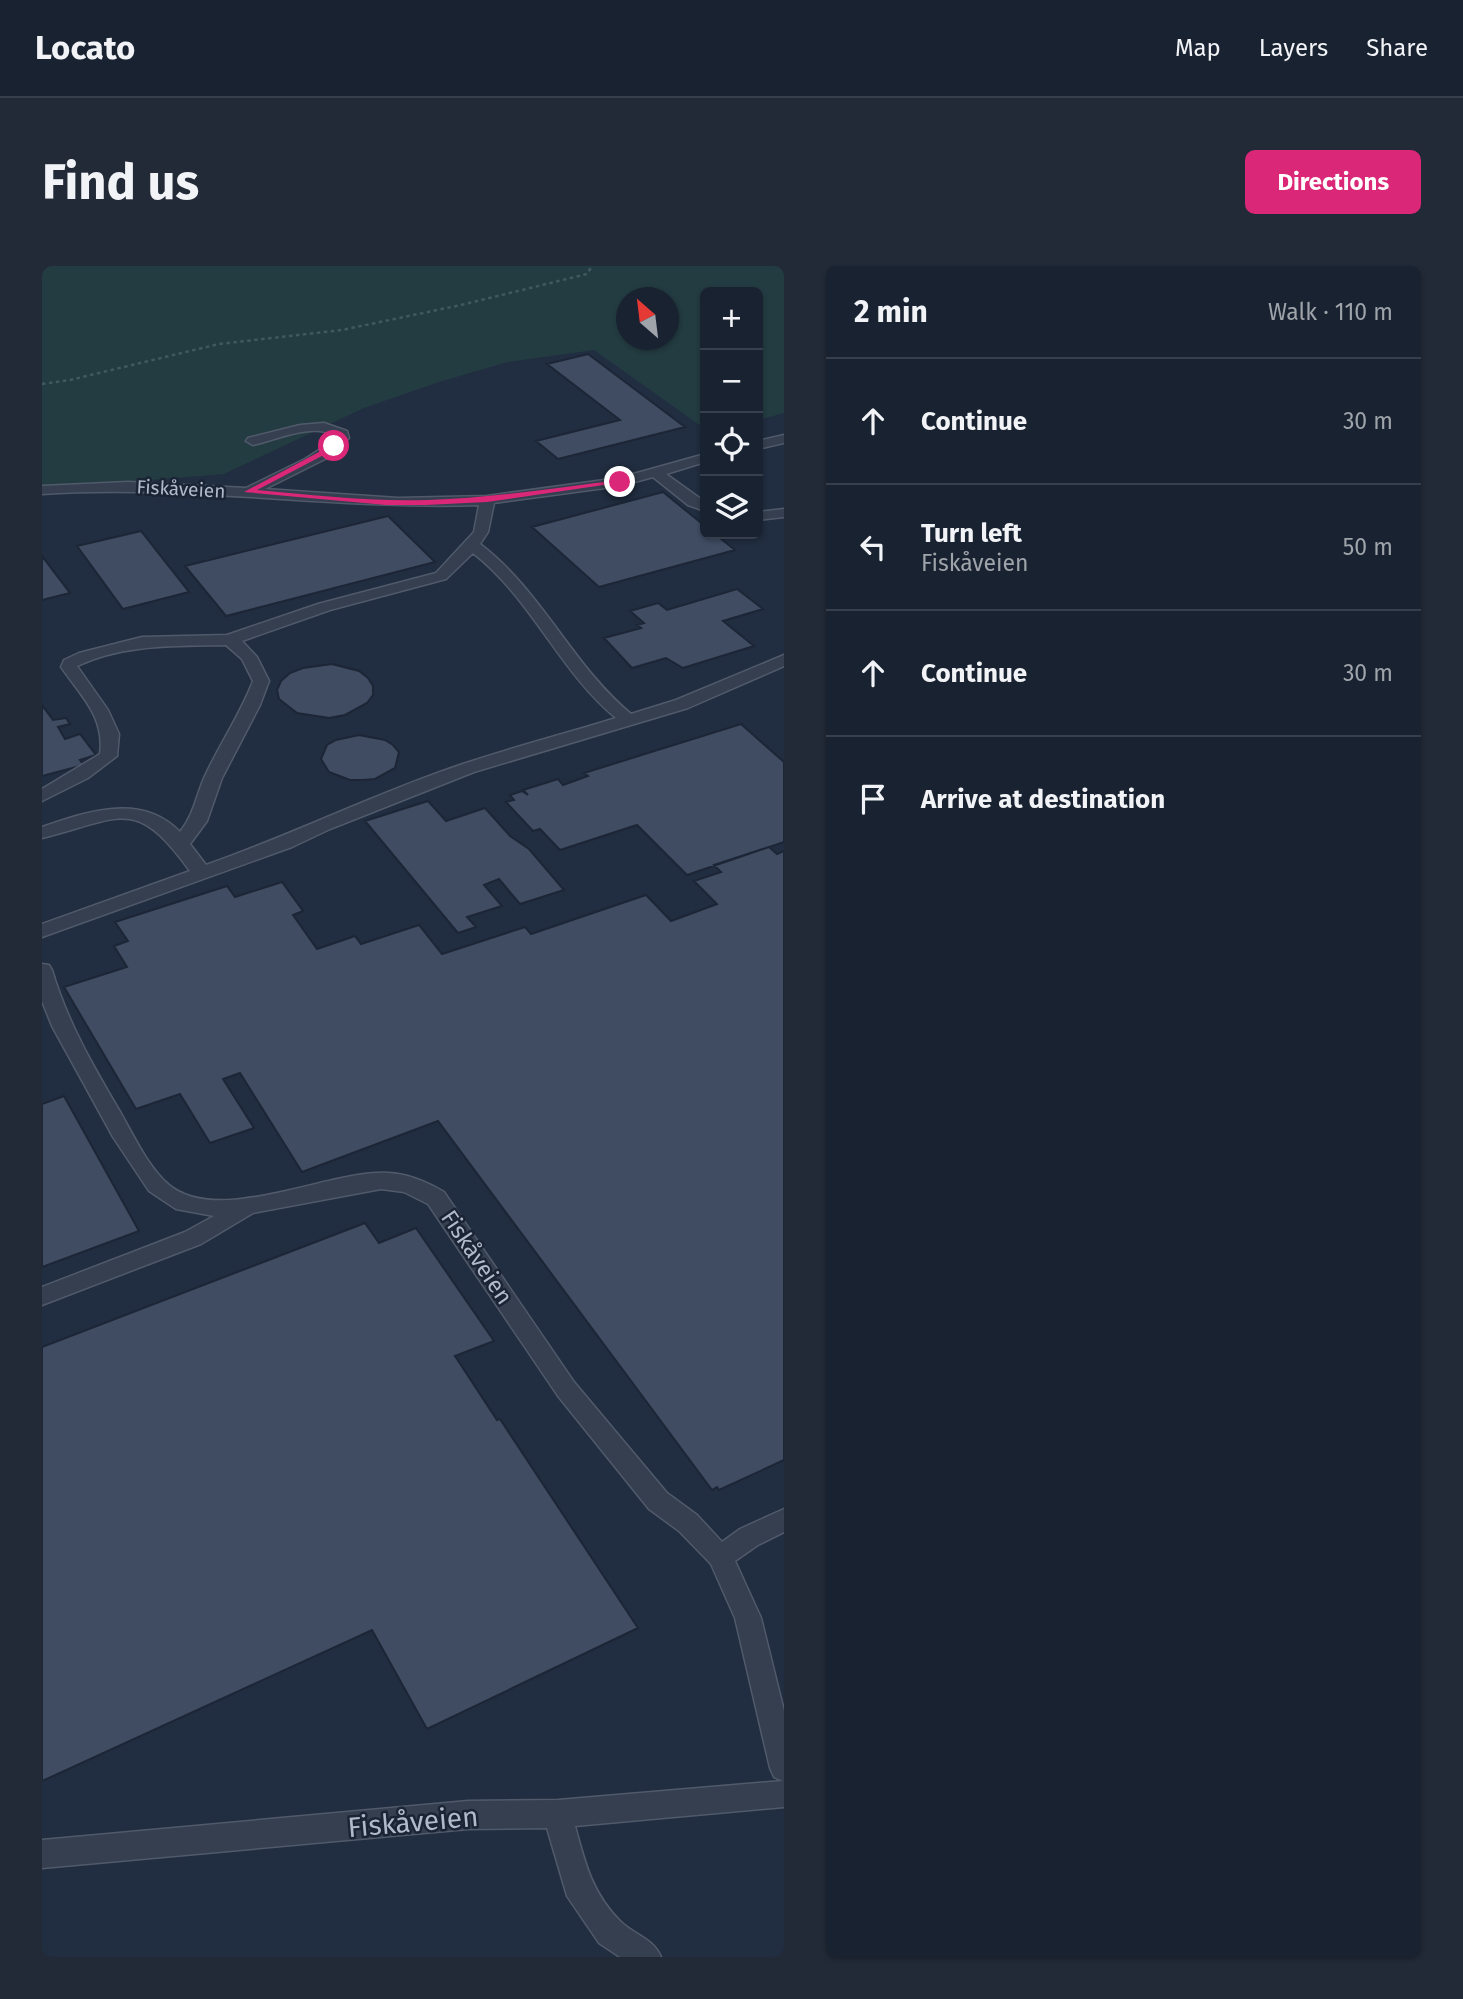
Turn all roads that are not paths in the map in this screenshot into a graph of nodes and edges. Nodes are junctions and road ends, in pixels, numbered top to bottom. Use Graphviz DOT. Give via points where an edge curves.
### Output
graph roads {
  1 [pos="784,439"];
  2 [pos="253,441"];
  3 [pos="763,444"];
  4 [pos="700,459"];
  5 [pos="655,472"];
  6 [pos="42,491"];
  7 [pos="248,492"];
  8 [pos="487,499"];
  9 [pos="700,506"];
  10 [pos="784,513"];
  11 [pos="763,515"];
  12 [pos="472,545"];
  13 [pos="229,640"];
  14 [pos="784,660"];
  15 [pos="629,721"];
  16 [pos="42,796"];
  17 [pos="42,832"];
  18 [pos="179,845"];
  19 [pos="202,873"];
  20 [pos="42,931"];
  21 [pos="42,970"];
  22 [pos="251,1205"];
  23 [pos="42,1296"];
  24 [pos="784,1520"];
  25 [pos="720,1557"];
  26 [pos="784,1768"];
  27 [pos="784,1794"];
  28 [pos="558,1814"];
  29 [pos="42,1854"];
  30 [pos="646,1957"];
  1 -- 3 [label="lane"];
  2 -- 7 [label="lane" via="318,426 342,434 317,457"];
  4 -- 5 [label="lane, Fiskåveien"];
  5 -- 8 [label="lane, Fiskåveien" via="620,482"];
  5 -- 9 [label="lane"];
  6 -- 7 [label="lane, Fiskåveien" via="126,486"];
  7 -- 8 [label="lane, Fiskåveien" via="386,502"];
  8 -- 12 [label="lane" via="481,531"];
  10 -- 11 [label="lane"];
  12 -- 13 [label="lane" via="441,576 324,607"];
  12 -- 15 [label="lane" via="526,592 601,697"];
  13 -- 16 [label="lane" via="142,642 70,663 111,734 108,756"];
  13 -- 18 [label="lane" via="252,659 261,681 213,778 198,821"];
  14 -- 15 [label="lane"];
  15 -- 19 [label="lane" via="468,768"];
  17 -- 18 [label="lane" via="122,812 165,827"];
  18 -- 19 [label="lane"];
  19 -- 20 [label="lane"];
  21 -- 22 [label="lane, Fiskåveien" via="65,1037 159,1187 202,1208"];
  22 -- 23 [label="lane, Fiskåveien" via="193,1238"];
  22 -- 25 [label="lane, Fiskåveien" via="382,1181 410,1186 436,1198 566,1389 658,1501 688,1523"];
  24 -- 25 [label="lane"];
  25 -- 26 [label="lane, Fiskåveien" via="748,1618"];
  27 -- 28 [label="lane, Fiskåveien"];
  28 -- 29 [label="lane, Fiskåveien" via="468,1815"];
  28 -- 30 [label="lane" via="577,1886 610,1932"];
}
